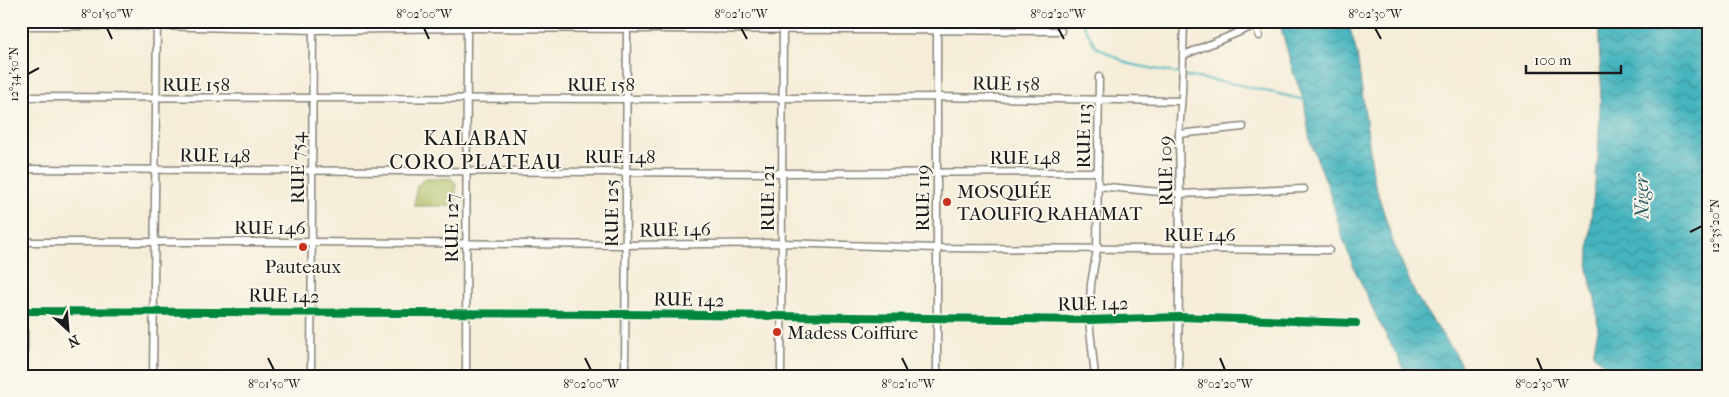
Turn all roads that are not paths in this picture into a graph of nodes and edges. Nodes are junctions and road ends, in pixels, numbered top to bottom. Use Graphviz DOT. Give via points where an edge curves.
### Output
graph roads {
  1 [pos="313,21"];
  2 [pos="626,21"];
  3 [pos="783,21"];
  4 [pos="938,21"];
  5 [pos="1184,21"];
  6 [pos="1255,23"];
  7 [pos="157,24"];
  8 [pos="467,25"];
  9 [pos="21,26"];
  10 [pos="313,30"];
  11 [pos="626,30"];
  12 [pos="783,30"];
  13 [pos="937,31"];
  14 [pos="1061,31"];
  15 [pos="1259,36"];
  16 [pos="1184,56"];
  17 [pos="1098,76"];
  18 [pos="21,97"];
  19 [pos="782,97"];
  20 [pos="937,97"];
  21 [pos="156,98"];
  22 [pos="313,99"];
  23 [pos="466,99"];
  24 [pos="626,99"];
  25 [pos="1098,100"];
  26 [pos="1181,101"];
  27 [pos="1244,127"];
  28 [pos="1179,134"];
  29 [pos="21,169"];
  30 [pos="155,170"];
  31 [pos="466,170"];
  32 [pos="312,171"];
  33 [pos="626,171"];
  34 [pos="937,172"];
  35 [pos="1098,172"];
  36 [pos="782,173"];
  37 [pos="1098,186"];
  38 [pos="1304,189"];
  39 [pos="1180,194"];
  40 [pos="21,242"];
  41 [pos="312,242"];
  42 [pos="154,243"];
  43 [pos="782,243"];
  44 [pos="466,244"];
  45 [pos="626,245"];
  46 [pos="937,248"];
  47 [pos="1097,249"];
  48 [pos="1180,249"];
  49 [pos="1329,250"];
  50 [pos="153,310"];
  51 [pos="23,311"];
  52 [pos="312,312"];
  53 [pos="466,314"];
  54 [pos="625,314"];
  55 [pos="781,317"];
  56 [pos="1179,317"];
  57 [pos="937,319"];
  58 [pos="1089,320"];
  59 [pos="1356,323"];
  60 [pos="24,376"];
  61 [pos="153,376"];
  62 [pos="311,376"];
  63 [pos="466,376"];
  64 [pos="625,376"];
  65 [pos="781,376"];
  66 [pos="937,376"];
  67 [pos="1095,376"];
  68 [pos="1178,376"];
  1 -- 10 [label="street, RUE 754"];
  2 -- 11 [label="street, RUE 125"];
  3 -- 12 [label="street, RUE 121"];
  4 -- 13 [label="street, RUE 119"];
  5 -- 16 [label="street, RUE 109"];
  6 -- 15 [label="street"];
  6 -- 16 [label="street"];
  7 -- 9 [label="street"];
  7 -- 10 [label="street"];
  7 -- 21 [label="street"];
  8 -- 10 [label="street"];
  8 -- 11 [label="street"];
  8 -- 23 [label="street, RUE 127"];
  10 -- 22 [label="street, RUE 754"];
  11 -- 12 [label="street"];
  11 -- 24 [label="street, RUE 125"];
  12 -- 13 [label="street"];
  12 -- 19 [label="street, RUE 121"];
  13 -- 14 [label="street"];
  13 -- 20 [label="street, RUE 119"];
  16 -- 26 [label="street, RUE 109"];
  17 -- 25 [label="street, RUE 113"];
  18 -- 21 [label="street, RUE 158"];
  19 -- 20 [label="street, RUE 158"];
  19 -- 24 [label="street, RUE 158"];
  19 -- 36 [label="street, RUE 121"];
  20 -- 25 [label="street, RUE 158"];
  20 -- 34 [label="street, RUE 119"];
  21 -- 22 [label="street, RUE 158"];
  21 -- 30 [label="street"];
  22 -- 23 [label="street, RUE 158"];
  22 -- 32 [label="street, RUE 754"];
  23 -- 24 [label="street, RUE 158"];
  23 -- 31 [label="street, RUE 127"];
  24 -- 33 [label="street, RUE 125"];
  25 -- 26 [label="street, RUE 158"];
  25 -- 35 [label="street, RUE 113"];
  26 -- 28 [label="street, RUE 109"];
  27 -- 28 [label="street"];
  28 -- 39 [label="street, RUE 109"];
  29 -- 30 [label="street, RUE 148"];
  30 -- 32 [label="street, RUE 148"];
  30 -- 42 [label="street"];
  31 -- 32 [label="street, RUE 148"];
  31 -- 33 [label="street, RUE 148"];
  31 -- 44 [label="street, RUE 127"];
  32 -- 41 [label="street, RUE 754"];
  33 -- 36 [label="street, RUE 148"];
  33 -- 45 [label="street, RUE 125"];
  34 -- 35 [label="street, RUE 148"];
  34 -- 36 [label="street, RUE 148"];
  34 -- 46 [label="street, RUE 119"];
  35 -- 37 [label="street, RUE 113"];
  36 -- 43 [label="street, RUE 121"];
  37 -- 39 [label="street"];
  37 -- 47 [label="street, RUE 113"];
  38 -- 39 [label="street"];
  39 -- 48 [label="street, RUE 109"];
  40 -- 42 [label="street, RUE 146"];
  41 -- 42 [label="street, RUE 146"];
  41 -- 44 [label="street, RUE 146"];
  41 -- 52 [label="street, RUE 754"];
  42 -- 50 [label="street"];
  43 -- 45 [label="street, RUE 146"];
  43 -- 46 [label="street, RUE 146"];
  43 -- 55 [label="street, RUE 121"];
  44 -- 45 [label="street, RUE 146"];
  44 -- 53 [label="street, RUE 127"];
  45 -- 54 [label="street, RUE 125"];
  46 -- 47 [label="street, RUE 146"];
  46 -- 57 [label="street, RUE 119"];
  47 -- 48 [label="street, RUE 146"];
  47 -- 58 [label="street, RUE 113"];
  48 -- 49 [label="street, RUE 146"];
  48 -- 56 [label="street, RUE 109"];
  50 -- 51 [label="street, RUE 142"];
  50 -- 52 [label="street, RUE 142"];
  50 -- 61 [label="street"];
  51 -- 60 [label="street"];
  52 -- 53 [label="street, RUE 142"];
  52 -- 62 [label="street, RUE 754"];
  53 -- 54 [label="street, RUE 142"];
  53 -- 63 [label="street, RUE 127"];
  54 -- 55 [label="street, RUE 142"];
  54 -- 64 [label="street, RUE 125"];
  55 -- 57 [label="street, RUE 142"];
  55 -- 65 [label="street, RUE 121"];
  56 -- 58 [label="street, RUE 142"];
  56 -- 59 [label="street, RUE 142"];
  56 -- 68 [label="street, RUE 109"];
  57 -- 58 [label="street, RUE 142"];
  57 -- 66 [label="street, RUE 119"];
  58 -- 67 [label="street, RUE 113"];
}
